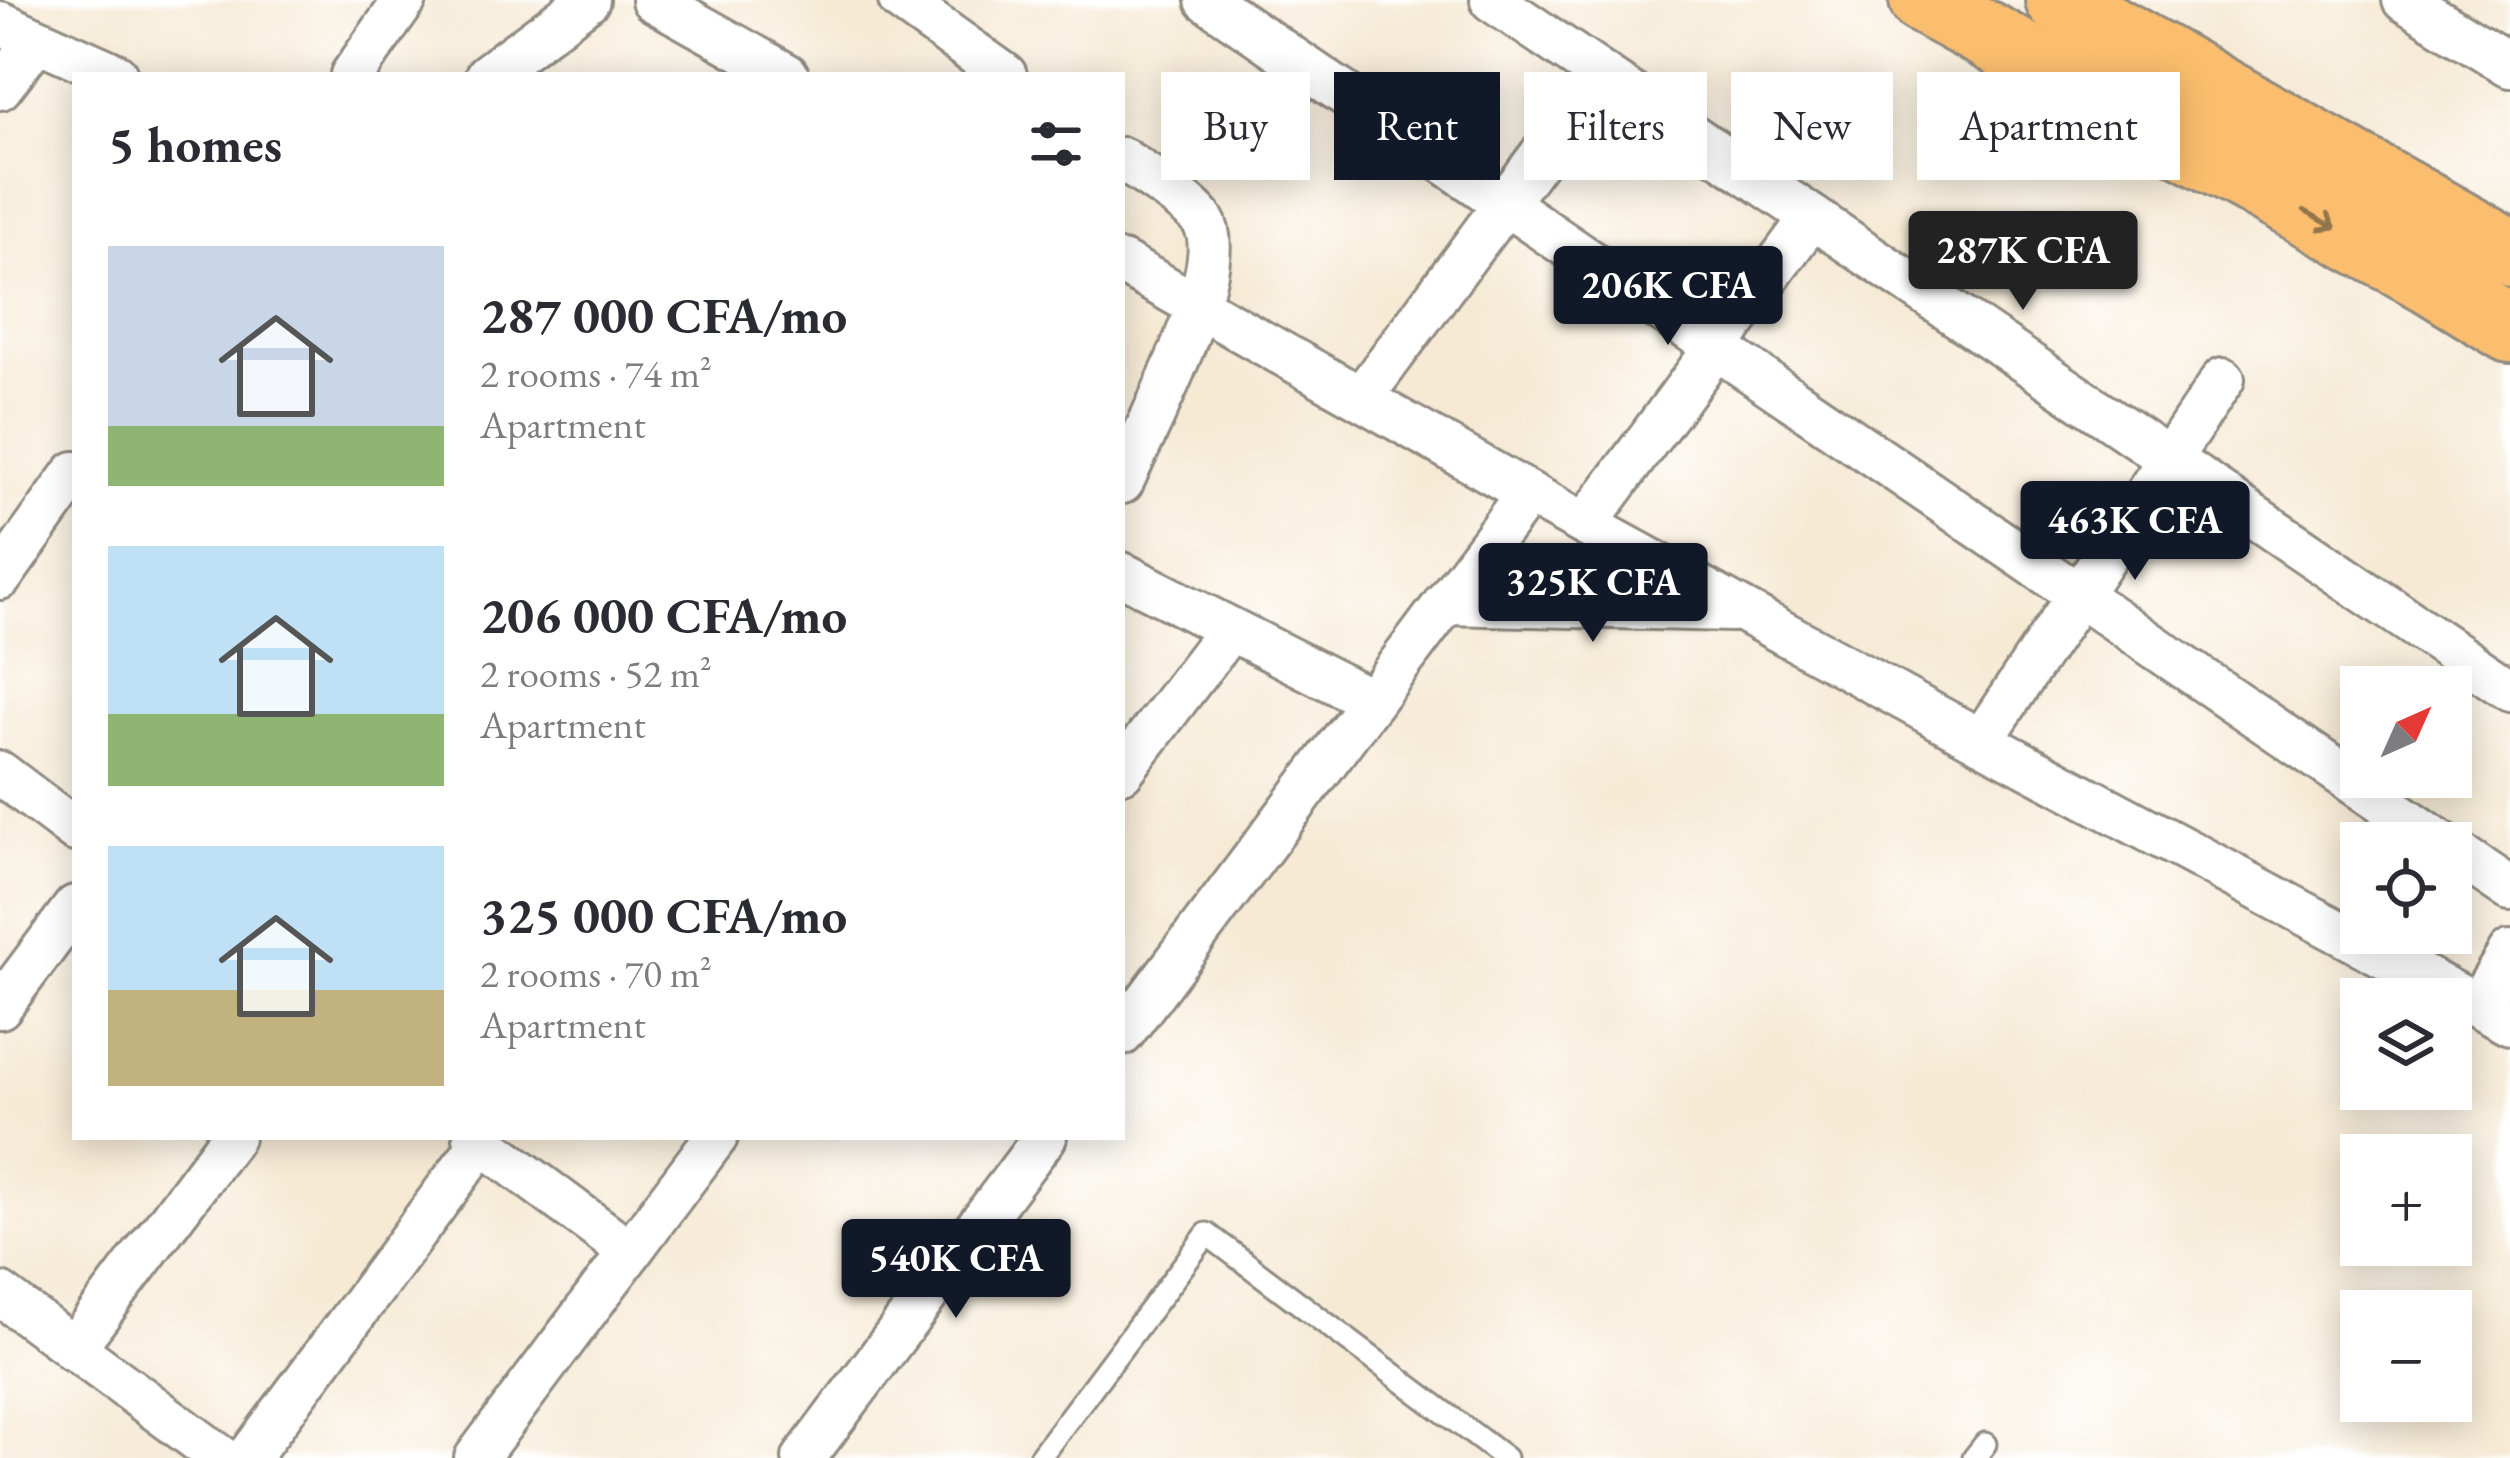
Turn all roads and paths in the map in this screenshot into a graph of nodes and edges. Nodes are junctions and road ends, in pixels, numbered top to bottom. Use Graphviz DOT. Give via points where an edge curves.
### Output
graph roads {
  1 [pos="405,0"];
  2 [pos="900,0"];
  3 [pos="1207,0"];
  4 [pos="1492,0"];
  5 [pos="1923,0"];
  6 [pos="2059,0"];
  7 [pos="2404,0"];
  8 [pos="672,3"];
  9 [pos="569,5"];
  10 [pos="2472,17"];
  11 [pos="18,31"];
  12 [pos="2510,65"];
  13 [pos="109,72"];
  14 [pos="354,72"];
  15 [pos="491,72"];
  16 [pos="783,72"];
  17 [pos="1001,72"];
  18 [pos="1598,72"];
  19 [pos="0,88"];
  20 [pos="1707,146"];
  21 [pos="1125,161"];
  22 [pos="1524,177"];
  23 [pos="1505,203"];
  24 [pos="1812,217"];
  25 [pos="2510,253"];
  26 [pos="1125,265"];
  27 [pos="1200,307"];
  28 [pos="2510,328"];
  29 [pos="1716,348"];
  30 [pos="2223,379"];
  31 [pos="1361,398"];
  32 [pos="2169,459"];
  33 [pos="1125,475"];
  34 [pos="72,477"];
  35 [pos="1528,493"];
  36 [pos="1586,524"];
  37 [pos="1125,576"];
  38 [pos="0,578"];
  39 [pos="2080,596"];
  40 [pos="1445,603"];
  41 [pos="1742,610"];
  42 [pos="1230,629"];
  43 [pos="2510,690"];
  44 [pos="1372,701"];
  45 [pos="1981,741"];
  46 [pos="1125,767"];
  47 [pos="0,772"];
  48 [pos="2411,822"];
  49 [pos="72,828"];
  50 [pos="2472,864"];
  51 [pos="2510,890"];
  52 [pos="72,911"];
  53 [pos="2510,952"];
  54 [pos="0,1007"];
  55 [pos="2494,1014"];
  56 [pos="1126,1019"];
  57 [pos="230,1140"];
  58 [pos="478,1140"];
  59 [pos="714,1140"];
  60 [pos="1043,1140"];
  61 [pos="630,1252"];
  62 [pos="0,1294"];
  63 [pos="73,1349"];
  64 [pos="222,1458"];
  65 [pos="248,1458"];
  66 [pos="476,1458"];
  67 [pos="804,1458"];
  68 [pos="1039,1458"];
  69 [pos="1505,1458"];
  1 -- 14 [label="street"];
  2 -- 17 [label="street"];
  3 -- 23 [label="street"];
  4 -- 18 [label="street"];
  5 -- 28 [label="highway, one-way"];
  6 -- 25 [label="highway"];
  7 -- 10 [label="street"];
  8 -- 16 [label="street"];
  9 -- 15 [label="street"];
  10 -- 12 [label="street"];
  11 -- 13 [label="street"];
  11 -- 19 [label="street"];
  20 -- 24 [label="street"];
  21 -- 27 [label="street" via="1200,215 1210,235"];
  22 -- 23 [label="street"];
  23 -- 29 [label="street"];
  23 -- 31 [label="street"];
  24 -- 29 [label="street"];
  24 -- 32 [label="street"];
  26 -- 27 [label="street"];
  27 -- 31 [label="street"];
  27 -- 33 [label="street"];
  29 -- 36 [label="street"];
  29 -- 39 [label="street"];
  30 -- 32 [label="street"];
  31 -- 35 [label="street"];
  32 -- 39 [label="street"];
  32 -- 43 [label="street"];
  34 -- 38 [label="street"];
  35 -- 36 [label="street"];
  35 -- 40 [label="street"];
  36 -- 41 [label="street"];
  37 -- 42 [label="street"];
  39 -- 45 [label="street"];
  39 -- 48 [label="street"];
  40 -- 41 [label="street"];
  40 -- 44 [label="street"];
  41 -- 45 [label="street"];
  42 -- 44 [label="street"];
  42 -- 46 [label="street"];
  44 -- 56 [label="street"];
  45 -- 55 [label="street"];
  47 -- 49 [label="street"];
  50 -- 51 [label="street"];
  52 -- 54 [label="street"];
  53 -- 55 [label="street"];
  57 -- 63 [label="street"];
  58 -- 61 [label="street"];
  58 -- 65 [label="street"];
  59 -- 61 [label="street"];
  60 -- 67 [label="street"];
  61 -- 66 [label="street"];
  62 -- 63 [label="street"];
  63 -- 64 [label="street"];
  68 -- 69 [label="lane" via="1208,1234"];
}
